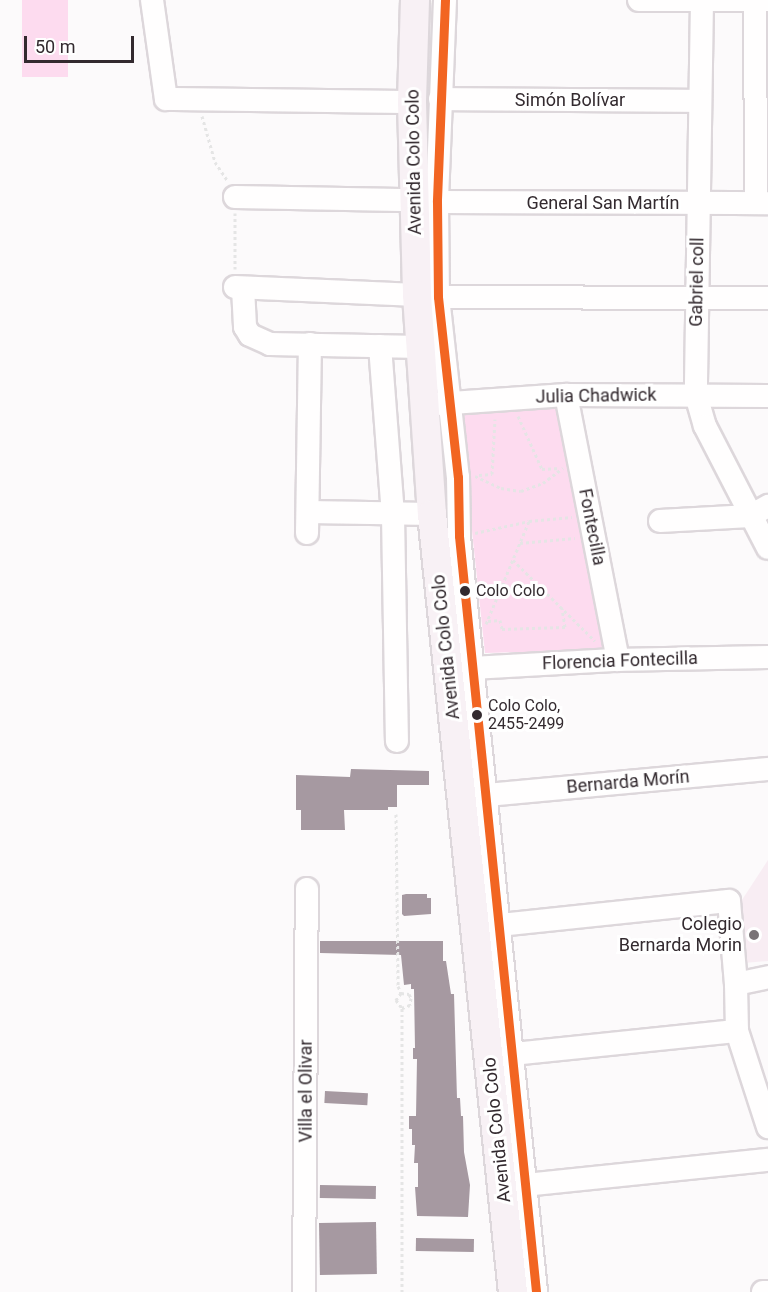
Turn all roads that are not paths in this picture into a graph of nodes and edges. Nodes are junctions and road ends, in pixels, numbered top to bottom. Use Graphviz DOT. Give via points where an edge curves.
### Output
graph roads {
  1 [pos="152,0"];
  2 [pos="415,0"];
  3 [pos="445,0"];
  4 [pos="639,0"];
  5 [pos="755,0"];
  6 [pos="768,0"];
  7 [pos="702,1"];
  8 [pos="426,101"];
  9 [pos="700,101"];
  10 [pos="762,101"];
  11 [pos="235,196"];
  12 [pos="426,201"];
  13 [pos="762,203"];
  14 [pos="698,204"];
  15 [pos="428,296"];
  16 [pos="696,298"];
  17 [pos="768,298"];
  18 [pos="310,344"];
  19 [pos="380,346"];
  20 [pos="421,347"];
  21 [pos="566,395"];
  22 [pos="696,395"];
  23 [pos="768,396"];
  24 [pos="438,404"];
  25 [pos="759,511"];
  26 [pos="432,514"];
  27 [pos="393,515"];
  28 [pos="660,520"];
  29 [pos="768,548"];
  30 [pos="768,657"];
  31 [pos="616,660"];
  32 [pos="465,669"];
  33 [pos="397,741"];
  34 [pos="768,770"];
  35 [pos="487,795"];
  36 [pos="308,889"];
  37 [pos="500,925"];
  38 [pos="768,977"];
  39 [pos="736,984"];
  40 [pos="737,1031"];
  41 [pos="513,1054"];
  42 [pos="768,1127"];
  43 [pos="768,1160"];
  44 [pos="525,1185"];
  45 [pos="304,1292"];
  46 [pos="513,1292"];
  47 [pos="536,1292"];
  48 [pos="763,1292"];
  49 [pos="768,1292"];
  1 -- 8 [label="street, Simón Bolívar" via="166,99"];
  2 -- 8 [label="main road, Avenida Colo Colo"];
  3 -- 8 [label="street, Avenida Colo Colo"];
  4 -- 7 [label="street"];
  5 -- 6 [label="street"];
  5 -- 7 [label="street"];
  5 -- 10 [label="street"];
  7 -- 9 [label="street, Gabriel coll"];
  8 -- 9 [label="street, Simón Bolívar"];
  8 -- 12 [label="main road, Avenida Colo Colo"];
  9 -- 14 [label="street, Gabriel coll"];
  10 -- 13 [label="street"];
  11 -- 12 [label="street, General San Martín"];
  12 -- 14 [label="street, General San Martín"];
  12 -- 15 [label="main road, Avenida Colo Colo"];
  13 -- 14 [label="street, General San Martín"];
  14 -- 16 [label="street, Gabriel coll"];
  15 -- 16 [label="street"];
  15 -- 18 [label="street" via="239,288 242,318 250,335 270,344"];
  15 -- 20 [label="main road, Avenida Colo Colo"];
  15 -- 24 [label="street, Avenida Colo Colo"];
  16 -- 17 [label="street"];
  16 -- 22 [label="street, Gabriel coll"];
  18 -- 19 [label="street"];
  18 -- 27 [label="street" via="307,522"];
  19 -- 20 [label="street"];
  19 -- 27 [label="street"];
  20 -- 24 [label="main road, Avenida Colo Colo"];
  21 -- 22 [label="street, Julia Chadwick"];
  21 -- 24 [label="street, Julia Chadwick"];
  21 -- 31 [label="street, Fontecilla" via="571,467 592,526"];
  22 -- 23 [label="street, Julia Chadwick"];
  22 -- 25 [label="street, Gabriel coll" via="705,426"];
  24 -- 26 [label="main road, Avenida Colo Colo"];
  24 -- 32 [label="street, Avenida Colo Colo" via="468,477 459,536"];
  25 -- 28 [label="street"];
  25 -- 29 [label="street, Gabriel coll"];
  26 -- 27 [label="street"];
  26 -- 32 [label="main road, Avenida Colo Colo"];
  27 -- 33 [label="street"];
  30 -- 31 [label="street, Florencia Fontecilla"];
  31 -- 32 [label="street, Florencia Fontecilla"];
  32 -- 35 [label="street, Avenida Colo Colo"];
  32 -- 46 [label="main road, Avenida Colo Colo"];
  34 -- 35 [label="street, Bernarda Morín"];
  35 -- 37 [label="street, Avenida Colo Colo"];
  36 -- 45 [label="street, Villa el Olivar"];
  37 -- 39 [label="street" via="729,901"];
  37 -- 41 [label="street, Avenida Colo Colo"];
  38 -- 39 [label="street"];
  39 -- 40 [label="street"];
  40 -- 41 [label="street"];
  40 -- 42 [label="street"];
  41 -- 44 [label="street, Avenida Colo Colo"];
  43 -- 44 [label="street"];
  44 -- 47 [label="street, Avenida Colo Colo"];
  48 -- 49 [label="street"];
}
